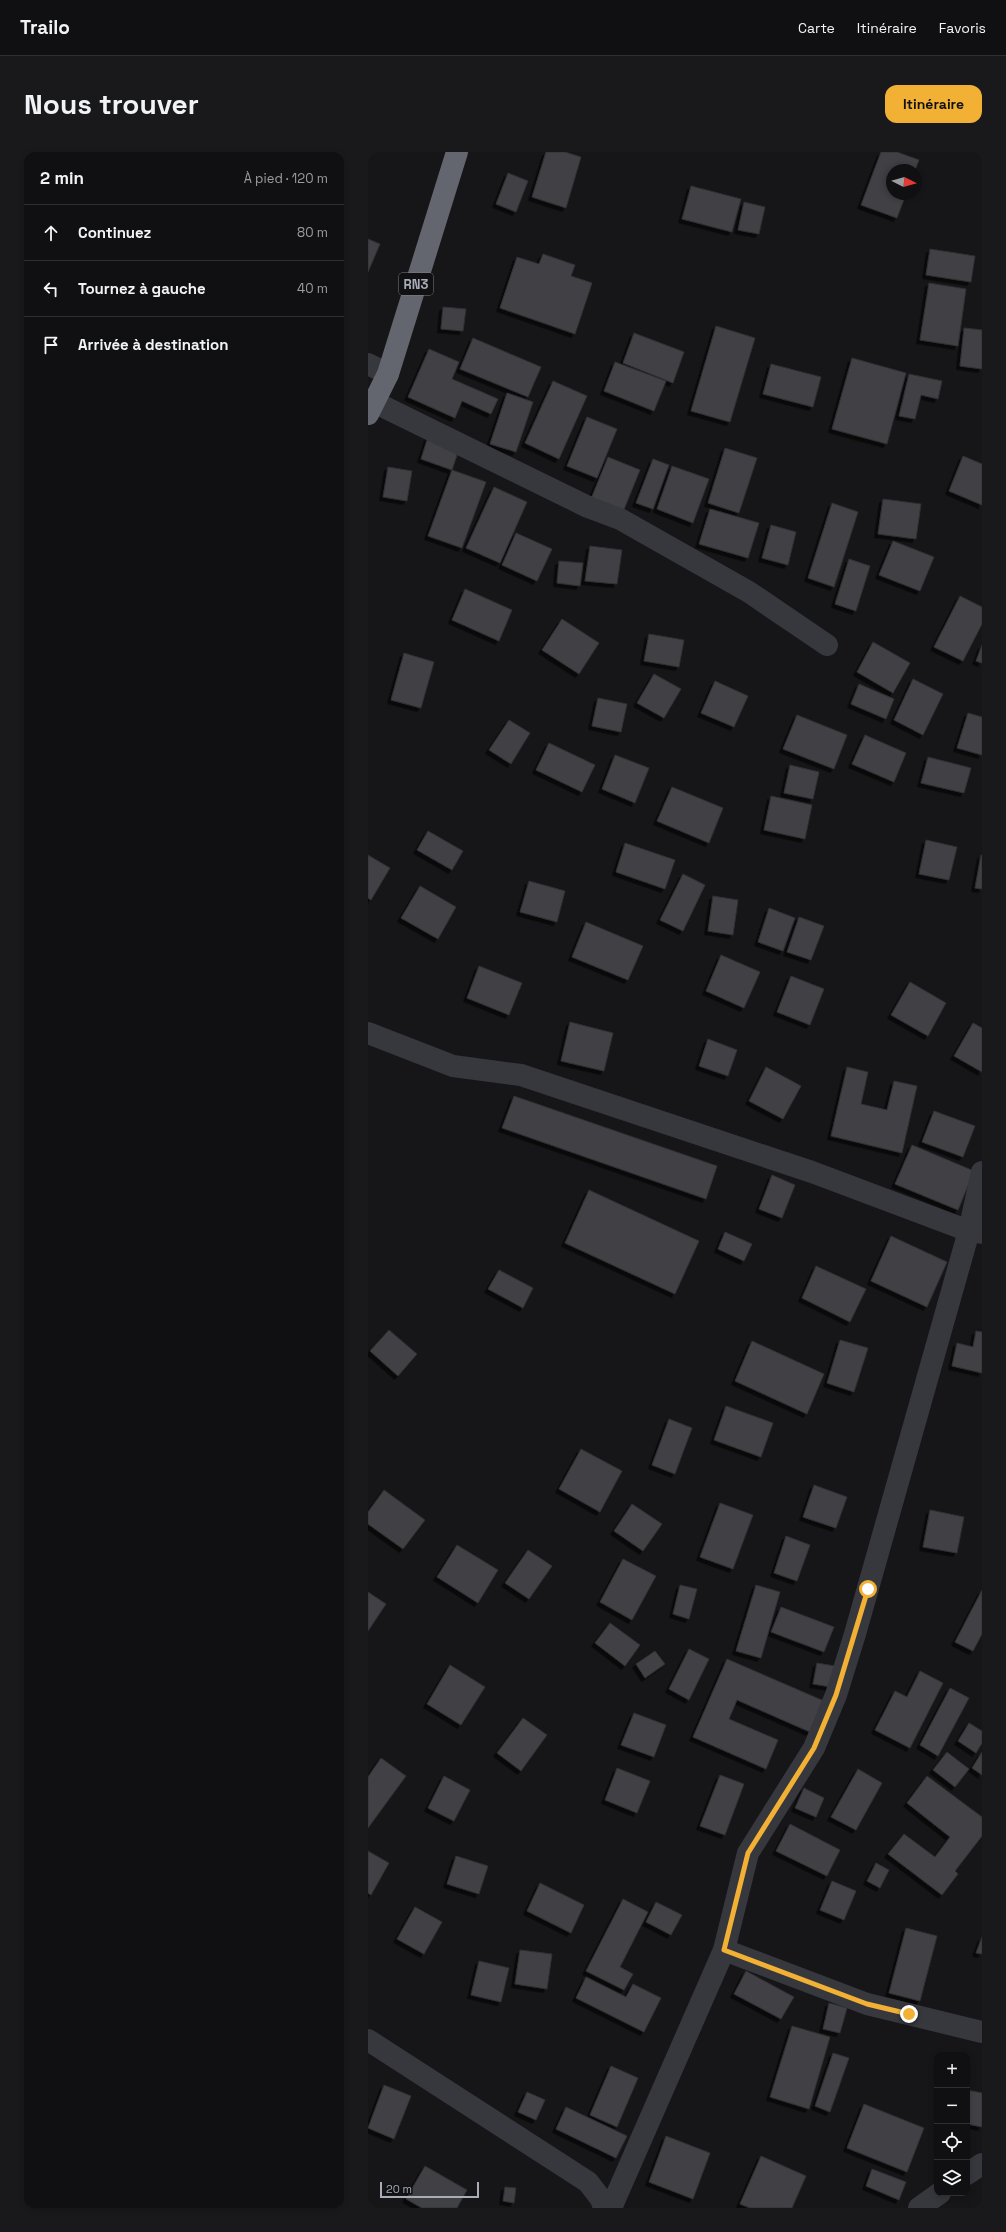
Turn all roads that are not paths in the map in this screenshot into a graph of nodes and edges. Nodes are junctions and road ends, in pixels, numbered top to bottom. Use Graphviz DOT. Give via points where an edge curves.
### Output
graph roads {
  1 [pos="457,152"];
  2 [pos="368,364"];
  3 [pos="388,374"];
  4 [pos="371,408"];
  5 [pos="827,645"];
  6 [pos="368,1033"];
  7 [pos="982,1172"];
  8 [pos="975,1232"];
  9 [pos="724,1950"];
  10 [pos="982,2032"];
  11 [pos="368,2040"];
  12 [pos="982,2164"];
  13 [pos="970,2172"];
  14 [pos="936,2196"];
  15 [pos="604,2208"];
  16 [pos="611,2208"];
  17 [pos="919,2208"];
  1 -- 3 [label="highway, RN3"];
  2 -- 3 [label="street"];
  3 -- 4 [label="highway, RN3"];
  4 -- 5 [label="street" via="588,507 620,519 749,592"];
  6 -- 8 [label="street" via="453,1066 521,1075 812,1172"];
  7 -- 8 [label="street"];
  8 -- 9 [label="street" via="836,1695 814,1748 748,1853"];
  9 -- 10 [label="street" via="867,2004"];
  9 -- 16 [label="street"];
  11 -- 15 [label="street" via="588,2182 601,2199"];
  12 -- 13 [label="street"];
  14 -- 17 [label="street"];
}
